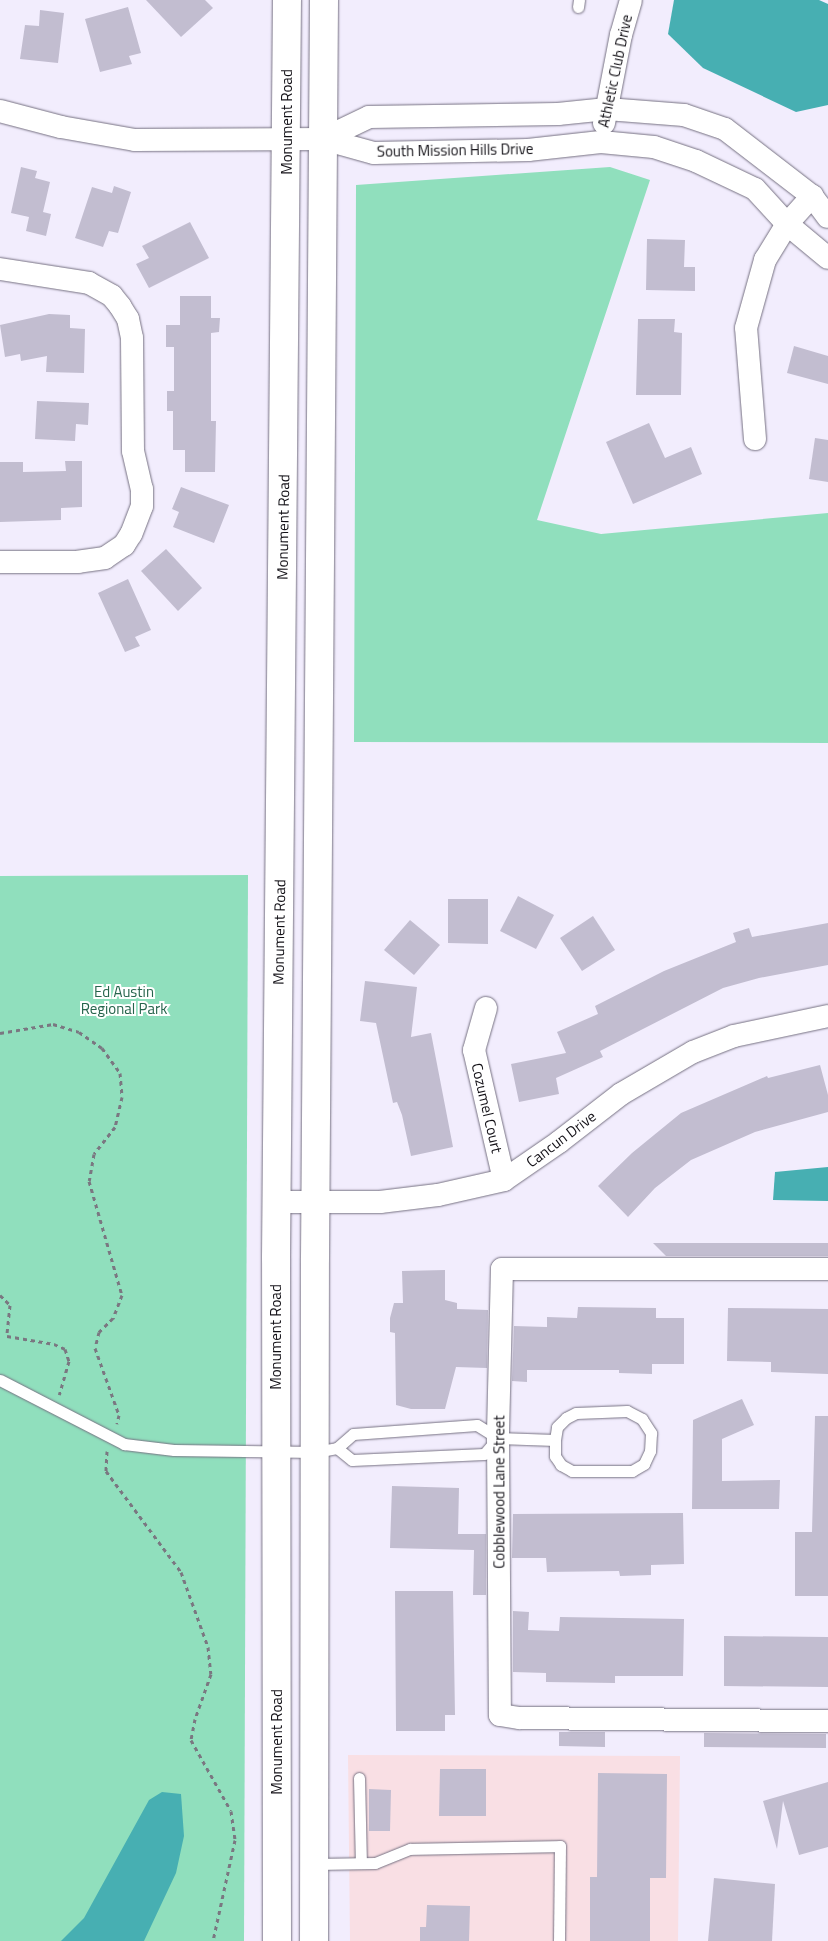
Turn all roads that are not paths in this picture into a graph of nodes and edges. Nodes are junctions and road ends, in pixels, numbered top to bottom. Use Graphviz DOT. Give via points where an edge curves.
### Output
graph roads {
  1 [pos="287,0"];
  2 [pos="324,0"];
  3 [pos="631,0"];
  4 [pos="607,109"];
  5 [pos="0,111"];
  6 [pos="287,140"];
  7 [pos="323,140"];
  8 [pos="601,142"];
  9 [pos="812,196"];
  10 [pos="828,217"];
  11 [pos="787,224"];
  12 [pos="828,258"];
  13 [pos="0,268"];
  14 [pos="755,439"];
  15 [pos="0,562"];
  16 [pos="486,1008"];
  17 [pos="828,1016"];
  18 [pos="504,1180"];
  19 [pos="277,1202"];
  20 [pos="316,1203"];
  21 [pos="828,1268"];
  22 [pos="0,1380"];
  23 [pos="498,1438"];
  24 [pos="555,1440"];
  25 [pos="326,1450"];
  26 [pos="276,1453"];
  27 [pos="828,1720"];
  28 [pos="359,1778"];
  29 [pos="361,1863"];
  30 [pos="278,1864"];
  31 [pos="315,1864"];
  32 [pos="277,1941"];
  33 [pos="314,1941"];
  34 [pos="559,1941"];
  1 -- 6 [label="street, Monument Road"];
  2 -- 7 [label="street"];
  3 -- 4 [label="street, Athletic Club Drive"];
  4 -- 7 [label="street" via="558,114 369,117"];
  4 -- 8 [label="street, Athletic Club Drive"];
  4 -- 9 [label="street" via="684,115 725,129"];
  5 -- 6 [label="street" via="61,127 135,140"];
  6 -- 7 [label="street"];
  6 -- 19 [label="street, Monument Road"];
  7 -- 8 [label="street, South Mission Hills Drive" via="374,153 528,150"];
  7 -- 20 [label="street"];
  8 -- 11 [label="street, South Mission Hills Drive" via="654,147 696,161 755,189"];
  9 -- 10 [label="street"];
  9 -- 11 [label="street"];
  11 -- 12 [label="street, South Mission Hills Drive"];
  11 -- 14 [label="street" via="765,260 746,328"];
  13 -- 15 [label="street" via="88,283 112,296 128,319 132,338 133,451 142,489 142,506 131,534 105,558 78,562"];
  16 -- 18 [label="street, Cozumel Court" via="474,1050"];
  17 -- 18 [label="street, Cancun Drive" via="734,1036 693,1052 621,1094"];
  18 -- 20 [label="street, Cancun Drive" via="438,1195 365,1203"];
  19 -- 20 [label="street, Cancun Drive"];
  19 -- 26 [label="street, Monument Road"];
  20 -- 25 [label="street"];
  21 -- 23 [label="street, Cobblewood Lane Street" via="502,1268"];
  22 -- 26 [label="lane" via="124,1444 174,1450"];
  23 -- 24 [label="lane"];
  23 -- 25 [label="lane" via="477,1425 353,1434"];
  23 -- 25 [label="lane" via="484,1454 352,1460"];
  23 -- 27 [label="street, Cobblewood Lane Street" via="500,1715 520,1718"];
  24 -- 24 [label="lane" via="554,1456 560,1465 572,1471 632,1471 644,1464 651,1433 642,1419 627,1411 576,1413 557,1427"];
  25 -- 26 [label="lane"];
  25 -- 31 [label="street"];
  26 -- 30 [label="street, Monument Road"];
  28 -- 29 [label="lane"];
  29 -- 31 [label="lane"];
  29 -- 34 [label="lane" via="375,1863 410,1850 560,1846"];
  30 -- 31 [label="street"];
  30 -- 32 [label="street, Monument Road"];
  31 -- 33 [label="street"];
}
